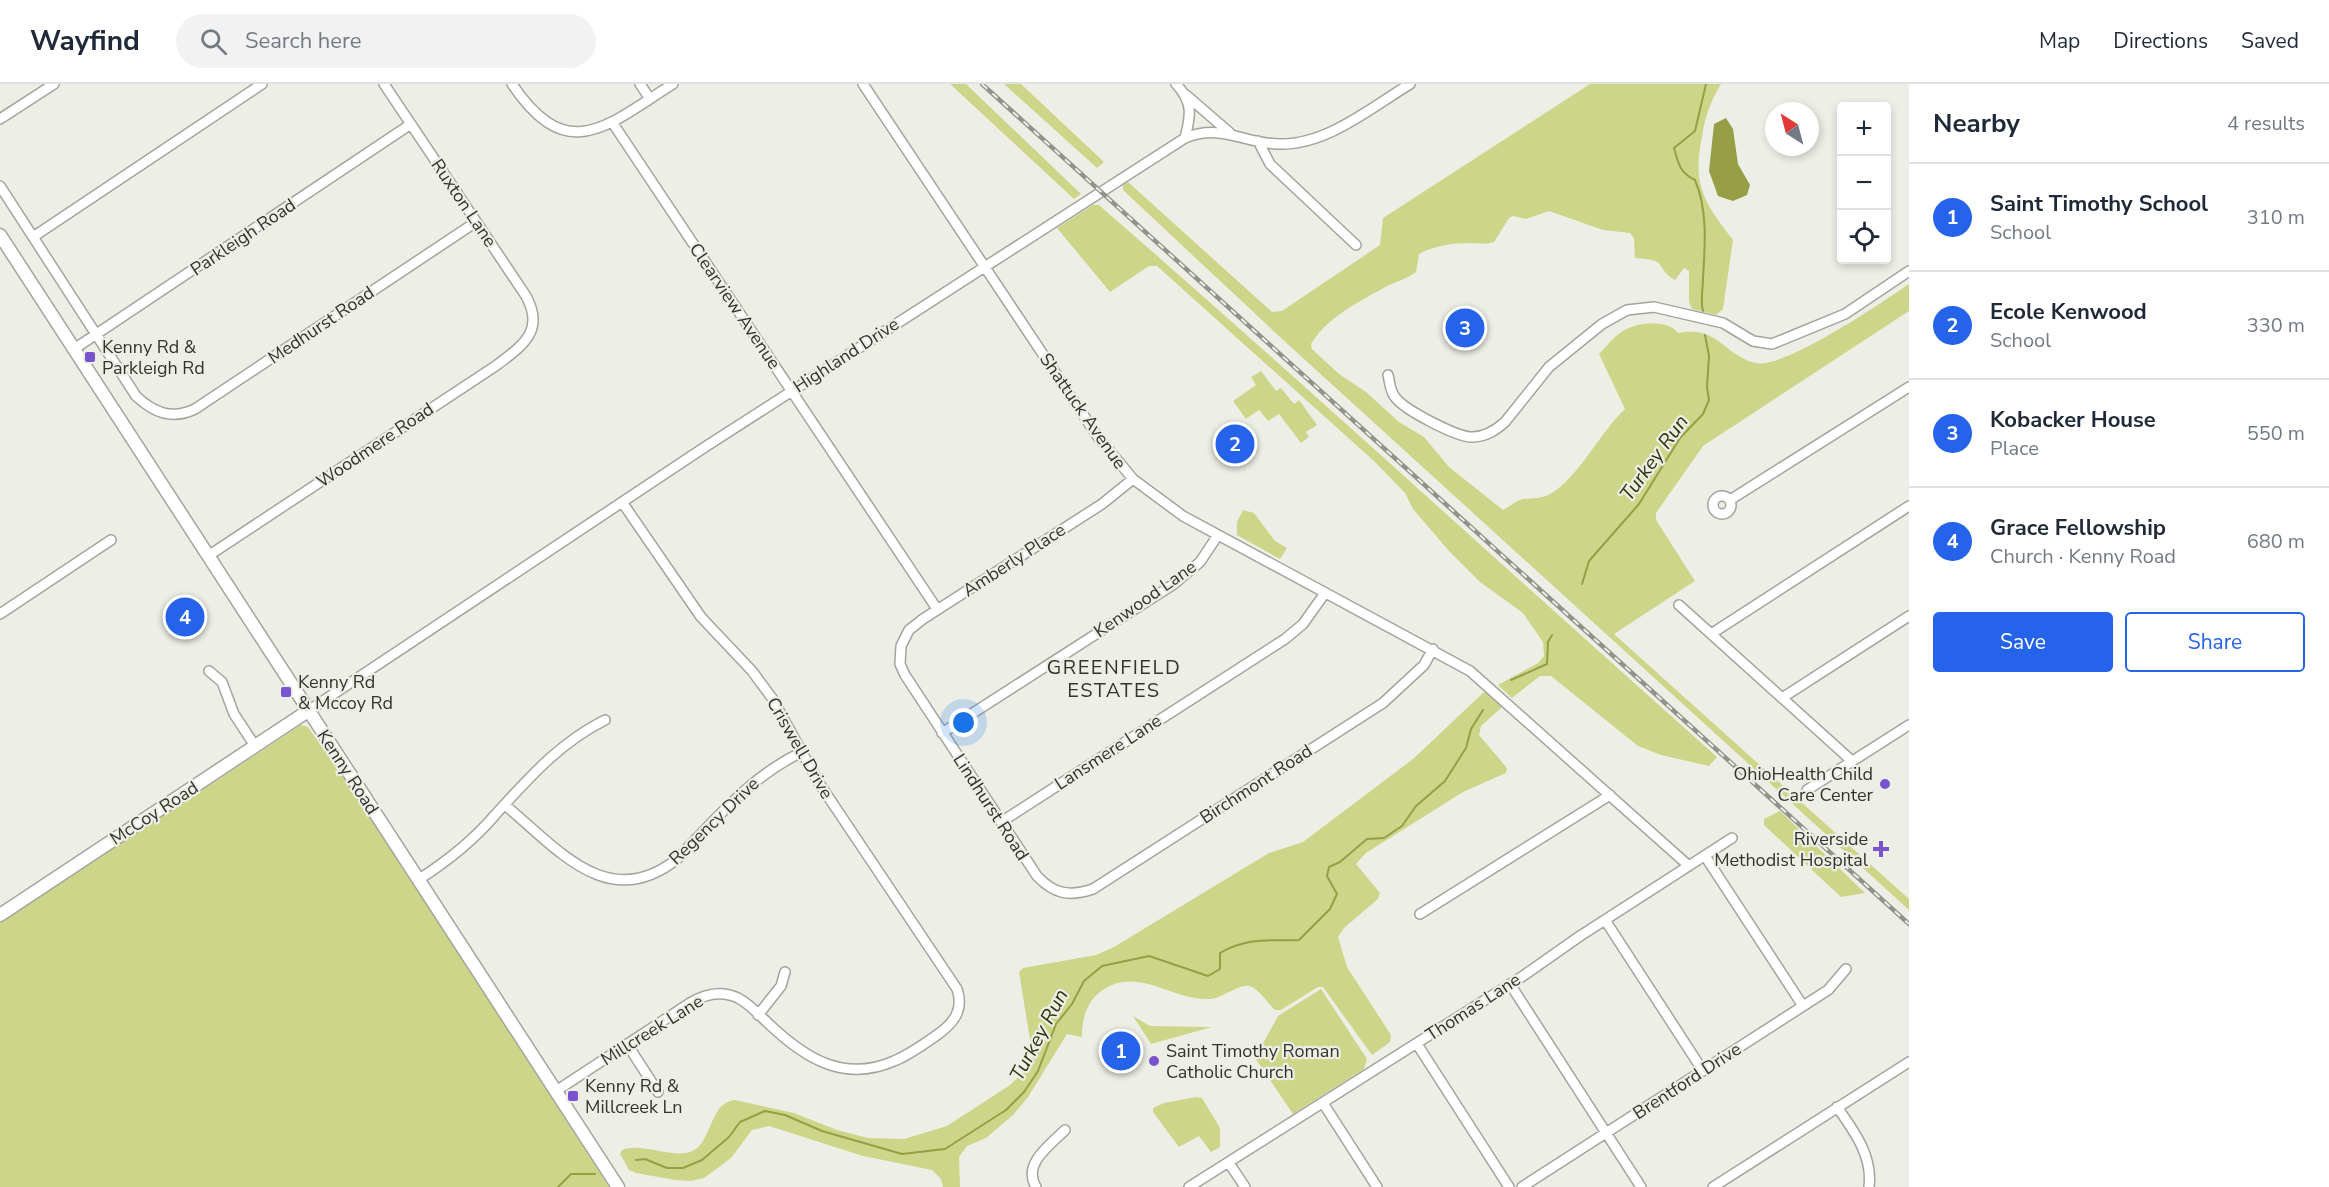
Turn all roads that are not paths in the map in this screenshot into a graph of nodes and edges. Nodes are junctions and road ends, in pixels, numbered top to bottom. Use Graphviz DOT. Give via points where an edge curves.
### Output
graph roads {
  1 [pos="54,84"];
  2 [pos="262,84"];
  3 [pos="384,84"];
  4 [pos="512,84"];
  5 [pos="640,84"];
  6 [pos="673,84"];
  7 [pos="863,84"];
  8 [pos="1176,84"];
  9 [pos="1410,84"];
  10 [pos="1186,95"];
  11 [pos="650,99"];
  12 [pos="0,119"];
  13 [pos="612,123"];
  14 [pos="411,124"];
  15 [pos="1231,134"];
  16 [pos="1185,138"];
  17 [pos="1257,141"];
  18 [pos="0,186"];
  19 [pos="476,222"];
  20 [pos="0,235"];
  21 [pos="33,237"];
  22 [pos="1356,245"];
  23 [pos="985,267"];
  24 [pos="1909,271"];
  25 [pos="533,326"];
  26 [pos="96,335"];
  27 [pos="74,350"];
  28 [pos="1389,375"];
  29 [pos="1909,387"];
  30 [pos="792,391"];
  31 [pos="1133,479"];
  32 [pos="1730,500"];
  33 [pos="622,502"];
  34 [pos="1909,506"];
  35 [pos="1218,535"];
  36 [pos="111,540"];
  37 [pos="208,556"];
  38 [pos="1325,592"];
  39 [pos="1679,605"];
  40 [pos="937,609"];
  41 [pos="0,614"];
  42 [pos="1909,616"];
  43 [pos="1711,634"];
  44 [pos="901,646"];
  45 [pos="1433,649"];
  46 [pos="209,671"];
  47 [pos="1782,698"];
  48 [pos="308,711"];
  49 [pos="605,720"];
  50 [pos="1909,725"];
  51 [pos="942,733"];
  52 [pos="255,746"];
  53 [pos="802,752"];
  54 [pos="1852,761"];
  55 [pos="1807,790"];
  56 [pos="1610,795"];
  57 [pos="505,805"];
  58 [pos="1001,822"];
  59 [pos="1732,838"];
  60 [pos="1706,856"];
  61 [pos="1689,866"];
  62 [pos="418,880"];
  63 [pos="1063,894"];
  64 [pos="1420,914"];
  65 [pos="0,915"];
  66 [pos="1605,920"];
  67 [pos="1846,969"];
  68 [pos="785,972"];
  69 [pos="1510,984"];
  70 [pos="960,1006"];
  71 [pos="1803,1006"];
  72 [pos="758,1015"];
  73 [pos="627,1044"];
  74 [pos="1417,1044"];
  75 [pos="1909,1062"];
  76 [pos="1702,1071"];
  77 [pos="556,1091"];
  78 [pos="658,1092"];
  79 [pos="1323,1103"];
  80 [pos="1837,1107"];
  81 [pos="1065,1130"];
  82 [pos="1606,1133"];
  83 [pos="1229,1163"];
  84 [pos="618,1187"];
  85 [pos="1036,1187"];
  86 [pos="1189,1187"];
  87 [pos="1245,1187"];
  88 [pos="1377,1187"];
  89 [pos="1509,1187"];
  90 [pos="1522,1187"];
  91 [pos="1641,1187"];
  92 [pos="1713,1187"];
  93 [pos="1869,1187"];
  1 -- 12 [label="street"];
  2 -- 21 [label="street"];
  3 -- 14 [label="street, Ruxton Lane"];
  4 -- 13 [label="street" via="532,111 555,128 585,132"];
  5 -- 11 [label="street"];
  6 -- 11 [label="street"];
  7 -- 23 [label="street, Shattuck Avenue"];
  8 -- 10 [label="street"];
  9 -- 17 [label="street, Highland Drive" via="1321,136 1283,144"];
  10 -- 15 [label="street"];
  10 -- 16 [label="street" via="1190,109"];
  11 -- 13 [label="street"];
  13 -- 30 [label="street, Clearview Avenue"];
  14 -- 19 [label="street, Ruxton Lane"];
  14 -- 26 [label="street, Parkleigh Road"];
  15 -- 16 [label="street, Highland Drive" via="1207,131"];
  15 -- 17 [label="street, Highland Drive"];
  16 -- 23 [label="street, Highland Drive"];
  17 -- 22 [label="street" via="1270,164"];
  18 -- 21 [label="street"];
  19 -- 25 [label="street, Ruxton Lane" via="526,296"];
  19 -- 26 [label="street, Medhurst Road" via="195,409 179,415 162,414 147,407"];
  20 -- 27 [label="main road, Kenny Road"];
  21 -- 26 [label="street"];
  23 -- 30 [label="street, Highland Drive"];
  23 -- 31 [label="street, Shattuck Avenue" via="1098,437"];
  24 -- 28 [label="street" via="1845,314 1772,344 1753,341 1723,323 1654,307 1627,310 1602,324 1549,367 1505,422 1482,436 1467,437 1410,409 1396,398"];
  25 -- 37 [label="street, Woodmere Road" via="522,346 497,365"];
  26 -- 27 [label="street, Parkleigh Road"];
  27 -- 37 [label="main road, Kenny Road"];
  29 -- 32 [label="street"];
  30 -- 33 [label="street, Highland Drive"];
  30 -- 40 [label="street, Clearview Avenue"];
  31 -- 35 [label="street, Shattuck Avenue" via="1183,516"];
  31 -- 40 [label="street, Amberly Place" via="1102,504"];
  33 -- 48 [label="street, Highland Drive"];
  33 -- 53 [label="street, Criswell Drive" via="701,617 772,698"];
  34 -- 43 [label="street"];
  35 -- 38 [label="street, Shattuck Avenue"];
  35 -- 51 [label="street, Kenwood Lane" via="1200,562 1174,584"];
  36 -- 41 [label="street"];
  37 -- 48 [label="main road, Kenny Road"];
  38 -- 45 [label="street, Shattuck Avenue"];
  38 -- 58 [label="street, Lansmere Lane" via="1303,624 1285,639"];
  39 -- 43 [label="street"];
  40 -- 44 [label="street, Amberly Place" via="909,630"];
  42 -- 47 [label="street"];
  43 -- 47 [label="street"];
  44 -- 51 [label="street, Lindhurst Road" via="900,664 905,675"];
  45 -- 56 [label="street, Shattuck Avenue" via="1493,689"];
  45 -- 63 [label="street, Birchmont Road" via="1424,665 1383,703 1093,889"];
  46 -- 52 [label="street" via="222,682 234,714"];
  47 -- 54 [label="street"];
  48 -- 52 [label="main road, McCoy Road"];
  48 -- 62 [label="main road, Kenny Road"];
  49 -- 57 [label="street" via="582,731 551,755"];
  50 -- 54 [label="street"];
  51 -- 58 [label="street, Lindhurst Road"];
  52 -- 65 [label="main road, McCoy Road"];
  53 -- 57 [label="street, Regency Drive" via="769,768 677,859 643,879 624,881 589,873"];
  53 -- 70 [label="street, Criswell Drive" via="957,989"];
  54 -- 55 [label="street"];
  56 -- 61 [label="street, Shattuck Avenue"];
  56 -- 64 [label="street"];
  57 -- 62 [label="street" via="450,858"];
  58 -- 63 [label="street, Lindhurst Road" via="1036,876 1048,888"];
  59 -- 60 [label="street, Thomas Lane"];
  60 -- 61 [label="street, Thomas Lane"];
  60 -- 71 [label="street"];
  61 -- 66 [label="street, Thomas Lane"];
  62 -- 77 [label="main road, Kenny Road"];
  66 -- 69 [label="street, Thomas Lane"];
  66 -- 76 [label="street"];
  67 -- 71 [label="street, Brentford Drive" via="1827,990"];
  68 -- 72 [label="street" via="781,986"];
  69 -- 74 [label="street, Thomas Lane"];
  69 -- 82 [label="street"];
  70 -- 72 [label="street, Millcreek Lane" via="955,1019 944,1030 893,1062 845,1069 799,1052"];
  71 -- 76 [label="street, Brentford Drive"];
  72 -- 73 [label="street, Millcreek Lane" via="736,997 709,994"];
  73 -- 77 [label="street, Millcreek Lane"];
  73 -- 78 [label="street"];
  74 -- 79 [label="street, Thomas Lane"];
  74 -- 89 [label="street"];
  75 -- 80 [label="street"];
  76 -- 82 [label="street, Brentford Drive"];
  77 -- 84 [label="main road, Kenny Road"];
  79 -- 83 [label="street, Thomas Lane"];
  79 -- 88 [label="street"];
  80 -- 92 [label="street"];
  80 -- 93 [label="street" via="1864,1151 1869,1164"];
  81 -- 85 [label="street" via="1033,1167"];
  82 -- 90 [label="street, Brentford Drive"];
  82 -- 91 [label="street"];
  83 -- 86 [label="street, Thomas Lane"];
  83 -- 87 [label="street"];
}
